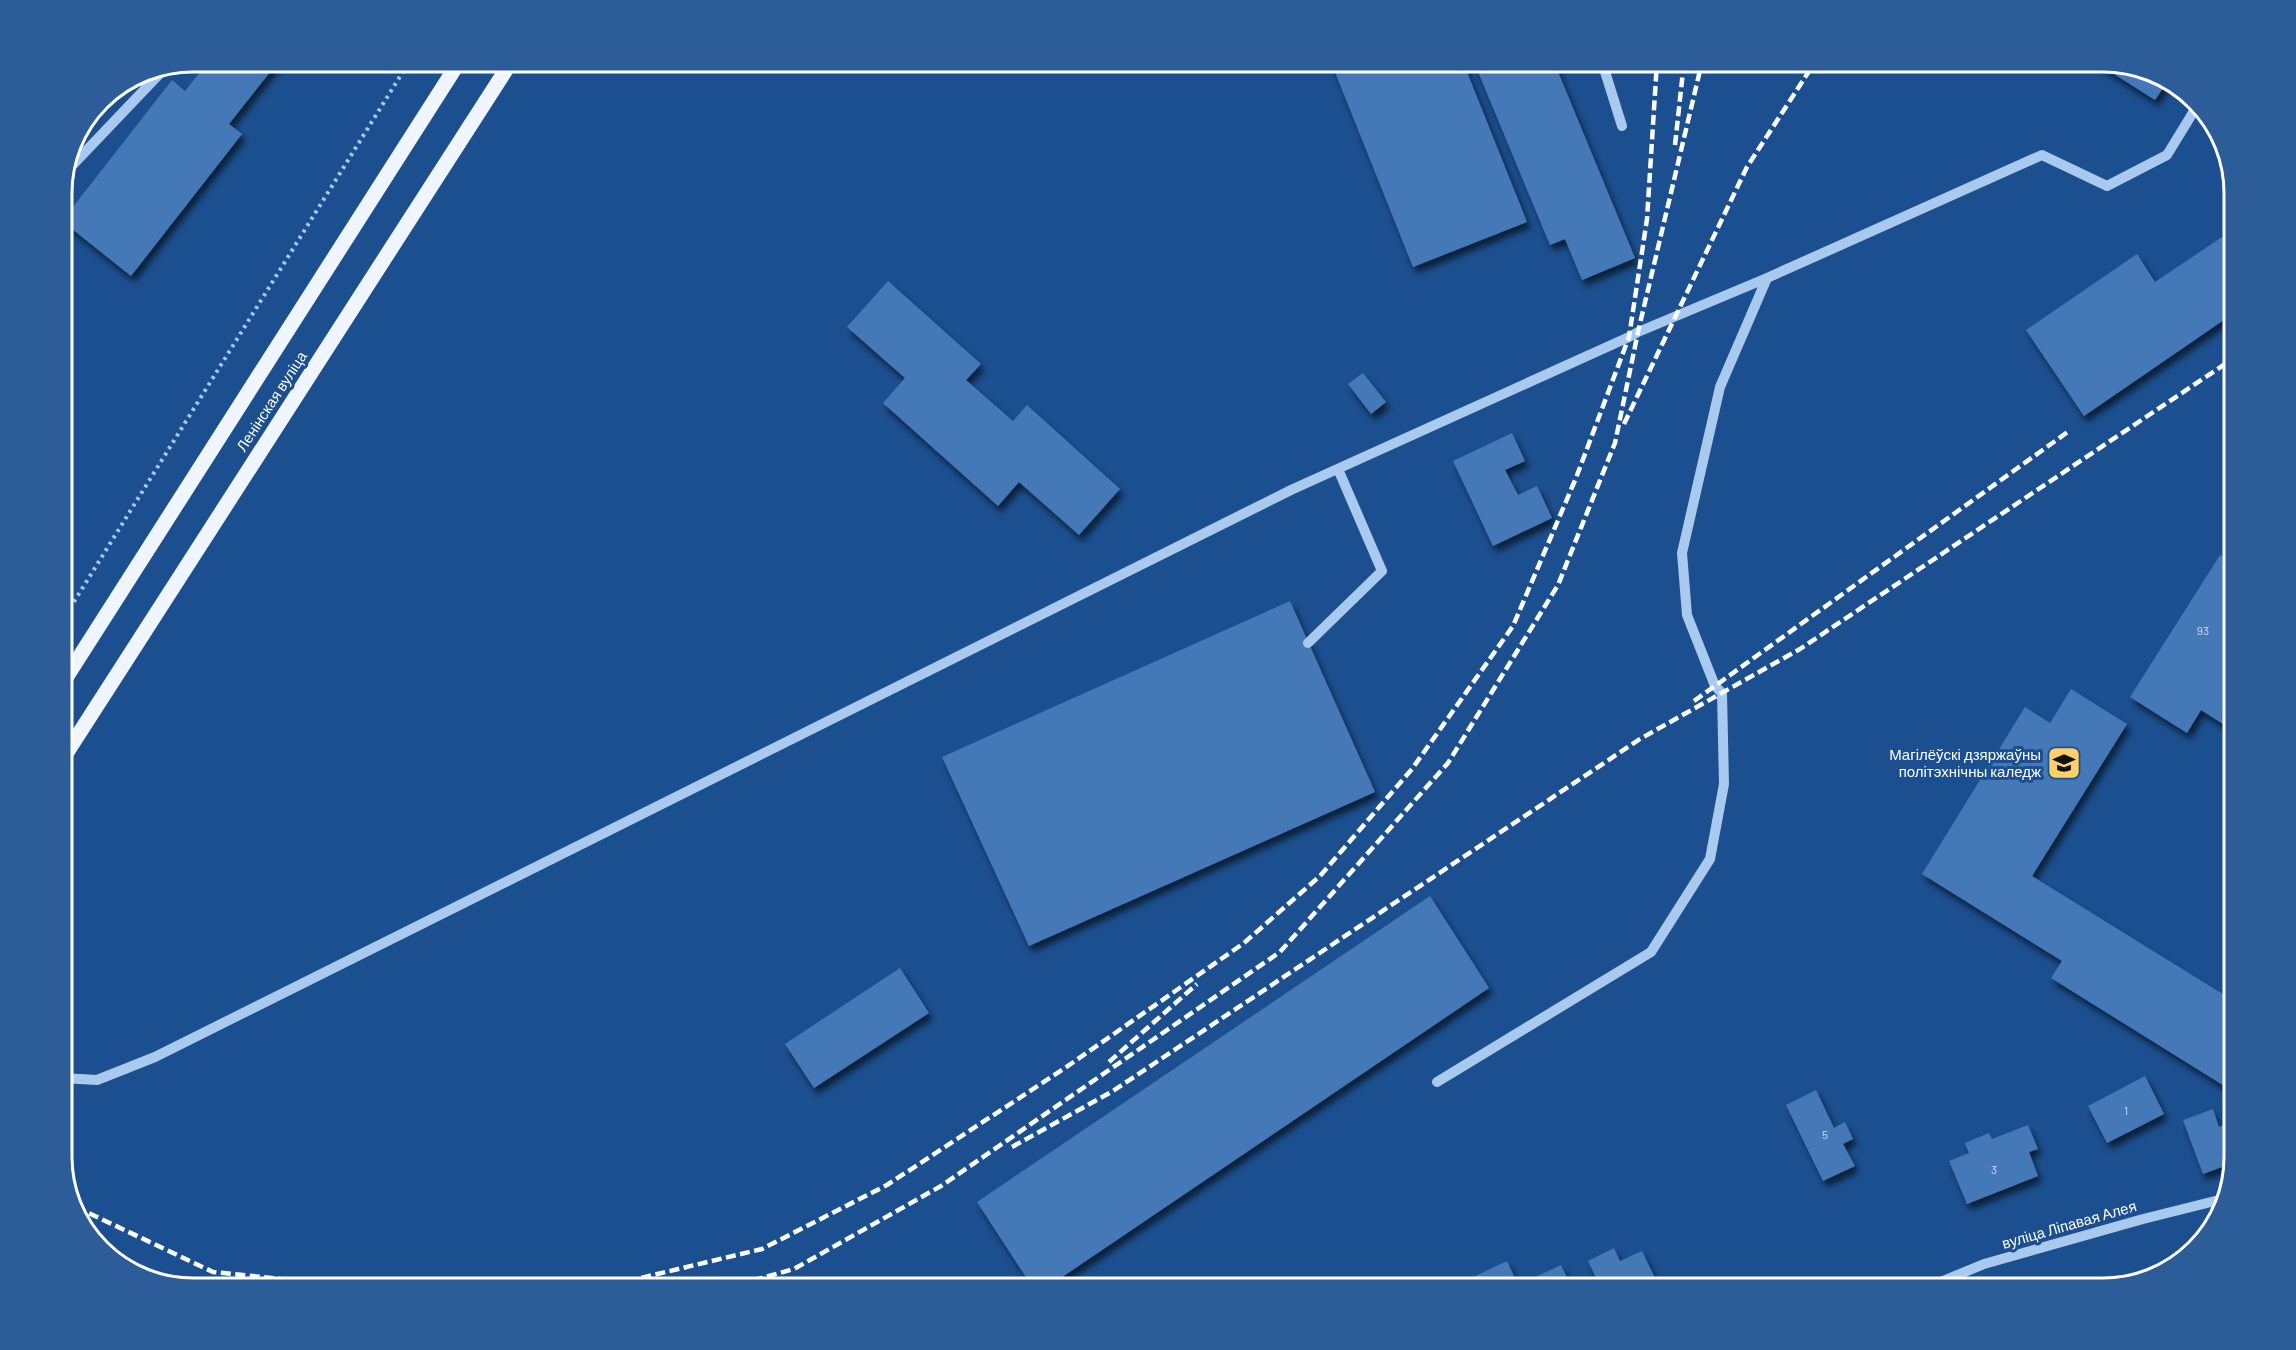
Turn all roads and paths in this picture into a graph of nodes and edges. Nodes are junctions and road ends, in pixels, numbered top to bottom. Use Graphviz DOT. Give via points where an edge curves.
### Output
graph roads {
  1 [pos="404,72"];
  2 [pos="453,72"];
  3 [pos="505,72"];
  4 [pos="1605,72"];
  5 [pos="156,77"];
  6 [pos="2194,113"];
  7 [pos="1623,126"];
  8 [pos="76,162"];
  9 [pos="1767,278"];
  10 [pos="1338,469"];
  11 [pos="72,605"];
  12 [pos="1308,643"];
  13 [pos="72,668"];
  14 [pos="72,744"];
  15 [pos="72,1079"];
  16 [pos="1437,1082"];
  17 [pos="2216,1201"];
  18 [pos="1950,1278"];
  1 -- 11 [label="path"];
  2 -- 13 [label="main road, Ленінская вуліца"];
  3 -- 14 [label="main road, Ленінская вуліца"];
  4 -- 7 [label="street"];
  5 -- 8 [label="street"];
  6 -- 9 [label="street" via="2167,155 2108,186 2042,155"];
  9 -- 10 [label="street" via="1638,332"];
  9 -- 16 [label="street" via="1720,387 1682,553 1687,615 1715,686 1722,693 1724,784 1710,859 1651,952"];
  10 -- 12 [label="street" via="1382,571"];
  10 -- 15 [label="street" via="154,1057 97,1080"];
  17 -- 18 [label="street, вуліца Ліпавая Алея" via="1984,1264"];
}
